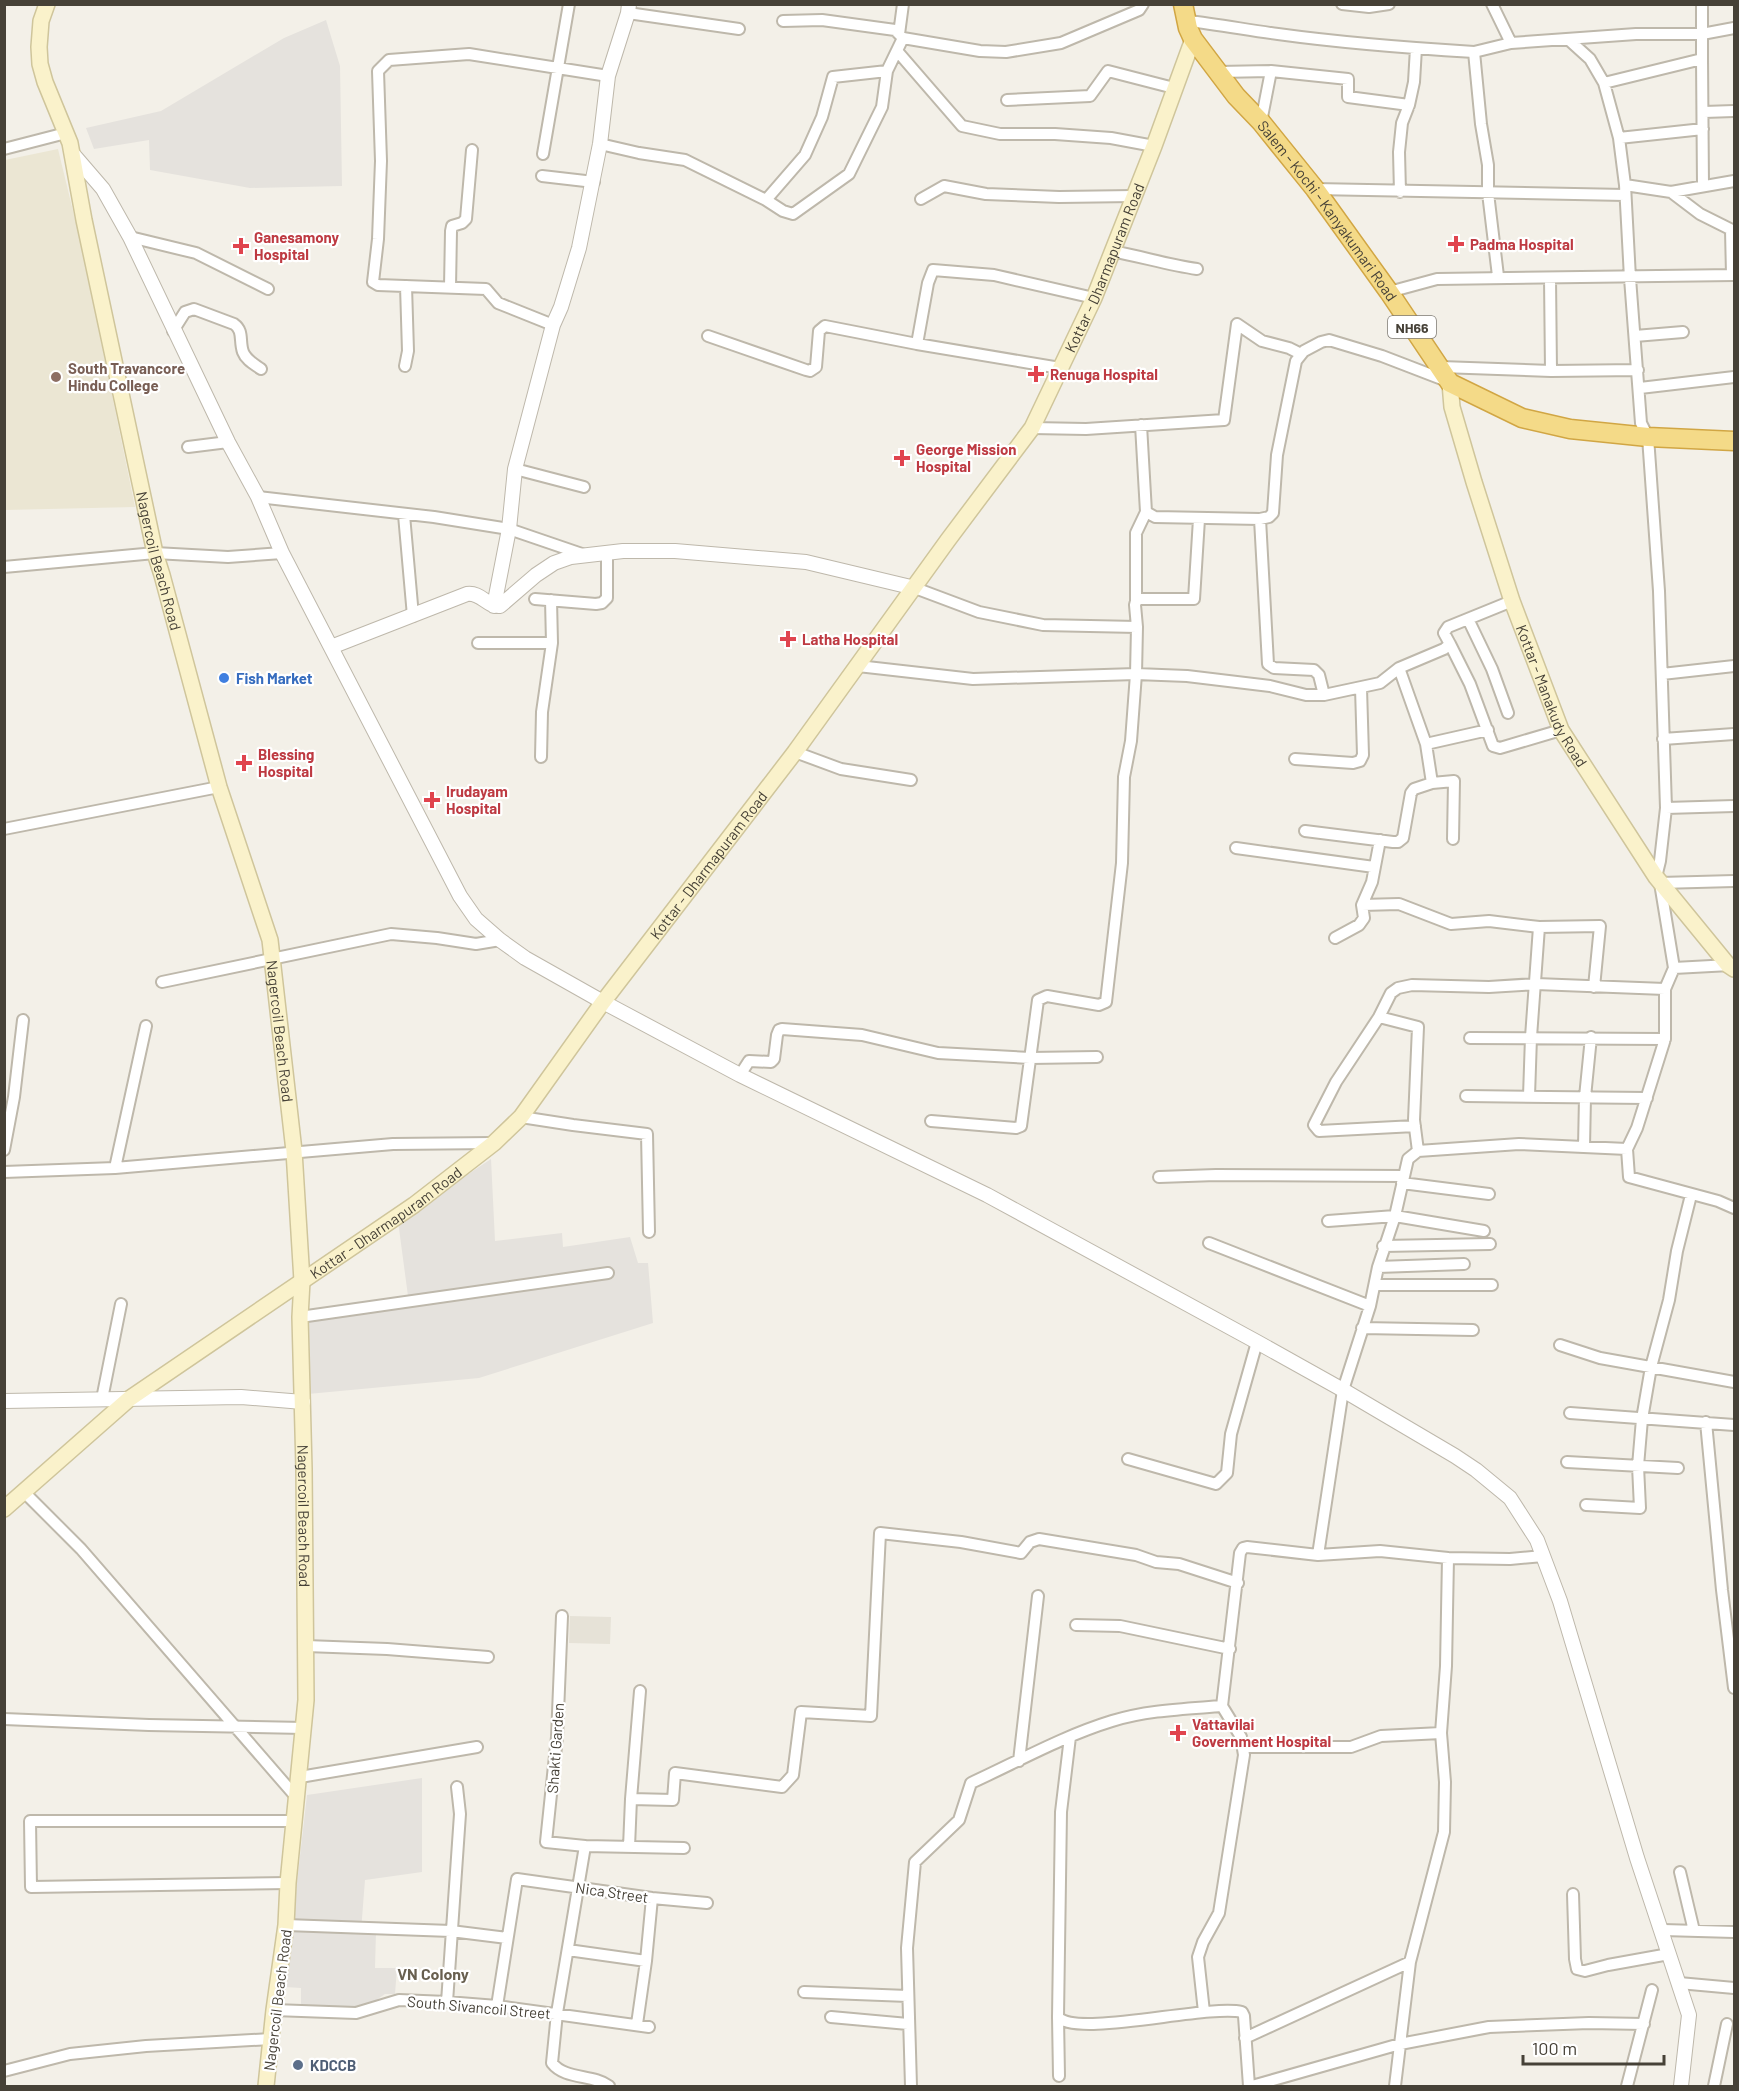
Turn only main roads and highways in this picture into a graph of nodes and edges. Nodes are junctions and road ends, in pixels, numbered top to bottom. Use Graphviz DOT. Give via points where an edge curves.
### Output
graph roads {
  1 [pos="47,4"];
  2 [pos="1185,13"];
  3 [pos="1193,39"];
  4 [pos="1445,375"];
  5 [pos="1734,441"];
  6 [pos="1732,966"];
  7 [pos="302,1281"];
  8 [pos="5,1507"];
  9 [pos="266,2086"];
  1 -- 7 [label="main road, Nagercoil Beach Road" via="41,21 40,64 72,153 155,554 219,787 270,940 294,1152"];
  2 -- 3 [label="highway, Salem - Kochi - Kanyakumari Road / NH66"];
  3 -- 4 [label="highway, Salem - Kochi - Kanyakumari Road / NH66" via="1315,189"];
  3 -- 7 [label="main road, Kottar - Dharmapuram Road" via="1094,298 1032,428 795,752 603,1002 522,1117 414,1205"];
  4 -- 5 [label="highway, Salem - Kochi - Kanyakumari Road / NH66" via="1522,418 1570,429"];
  4 -- 6 [label="main road, Kottar - Manakudy Road" via="1512,601 1560,730 1658,880"];
  7 -- 8 [label="main road, Kottar - Dharmapuram Road" via="129,1399"];
  7 -- 9 [label="main road, Nagercoil Beach Road" via="306,1700 286,1925"];
}
